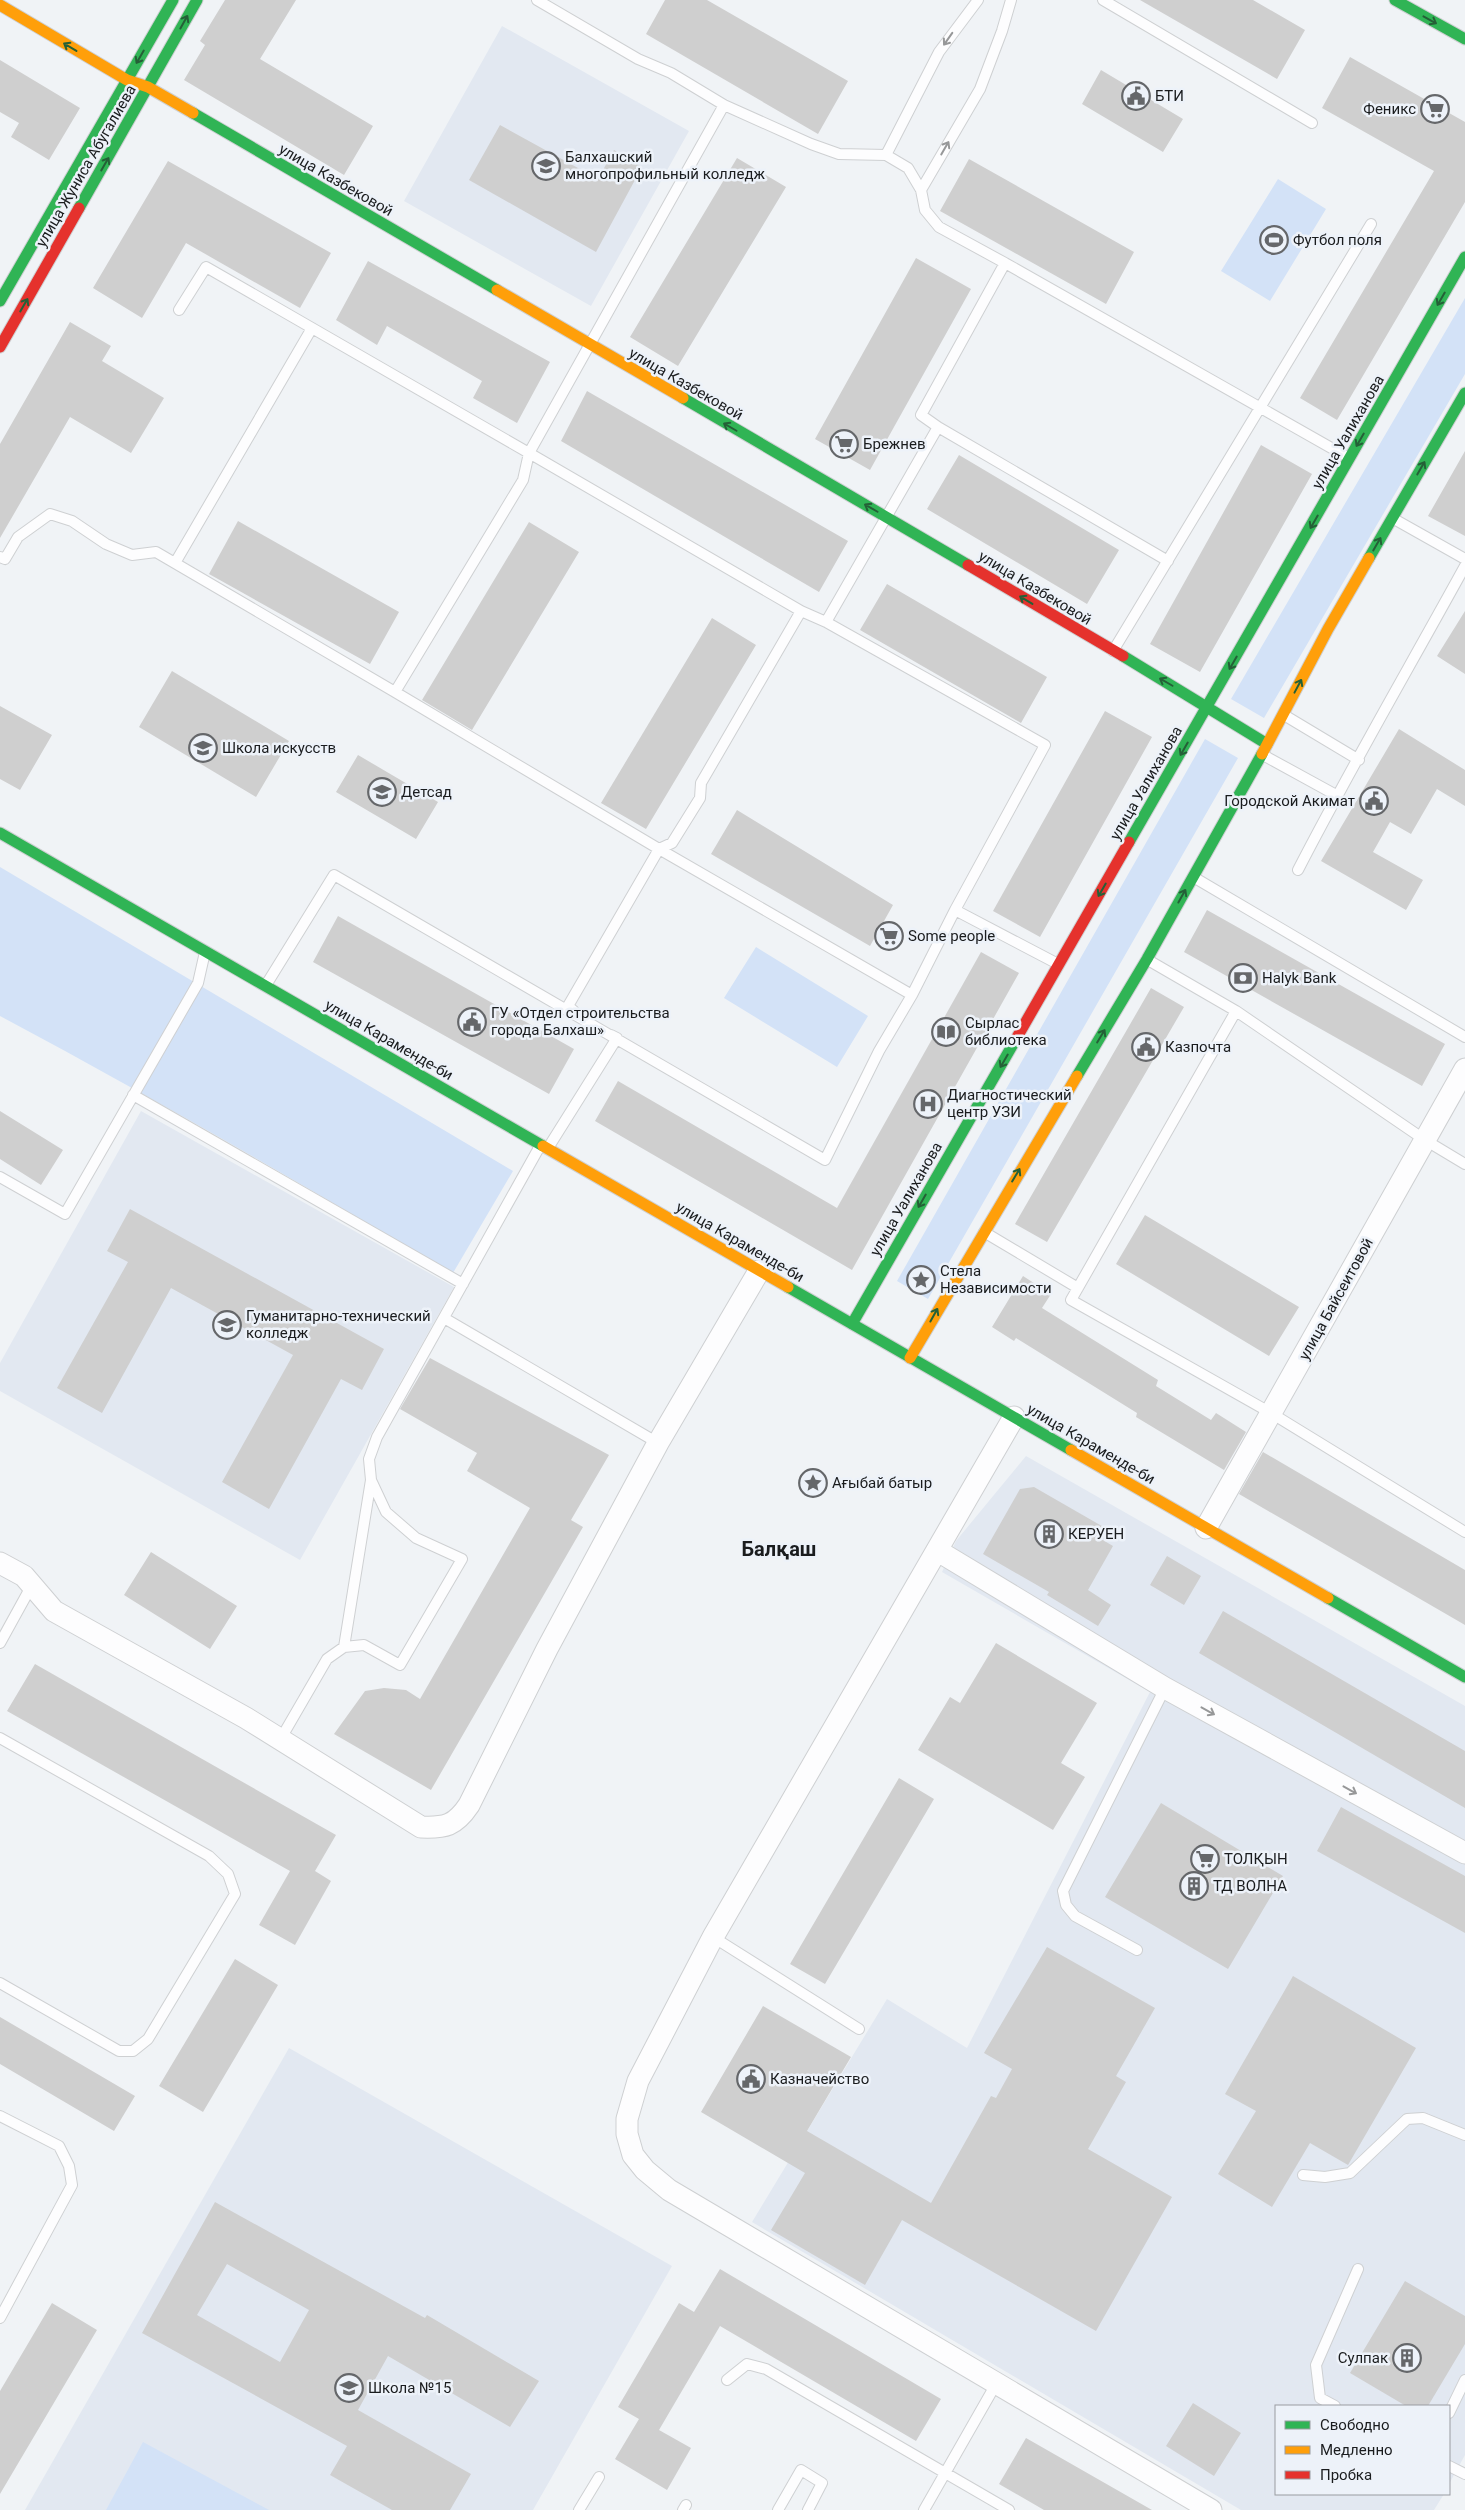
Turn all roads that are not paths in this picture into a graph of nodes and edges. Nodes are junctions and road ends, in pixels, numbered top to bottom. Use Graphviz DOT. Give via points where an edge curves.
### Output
graph roads {
  1 [pos="173,0"];
  2 [pos="197,0"];
  3 [pos="537,0"];
  4 [pos="978,0"];
  5 [pos="1011,0"];
  6 [pos="1103,0"];
  7 [pos="1395,0"];
  8 [pos="0,5"];
  9 [pos="1465,39"];
  10 [pos="127,80"];
  11 [pos="148,87"];
  12 [pos="724,105"];
  13 [pos="1312,123"];
  14 [pos="886,155"];
  15 [pos="921,190"];
  16 [pos="1371,224"];
  17 [pos="1465,257"];
  18 [pos="1005,264"];
  19 [pos="0,301"];
  20 [pos="180,310"];
  21 [pos="312,328"];
  22 [pos="590,346"];
  23 [pos="0,347"];
  24 [pos="1465,393"];
  25 [pos="1261,407"];
  26 [pos="938,427"];
  27 [pos="528,453"];
  28 [pos="1350,458"];
  29 [pos="886,517"];
  30 [pos="1392,518"];
  31 [pos="0,557"];
  32 [pos="1465,558"];
  33 [pos="1168,561"];
  34 [pos="175,563"];
  35 [pos="1465,566"];
  36 [pos="801,610"];
  37 [pos="826,622"];
  38 [pos="1113,652"];
  39 [pos="395,692"];
  40 [pos="1208,707"];
  41 [pos="1284,714"];
  42 [pos="1264,750"];
  43 [pos="1358,760"];
  44 [pos="1336,795"];
  45 [pos="0,832"];
  46 [pos="658,849"];
  47 [pos="1298,870"];
  48 [pos="1193,877"];
  49 [pos="955,910"];
  50 [pos="205,951"];
  51 [pos="1147,959"];
  52 [pos="1059,964"];
  53 [pos="266,986"];
  54 [pos="912,995"];
  55 [pos="1236,1010"];
  56 [pos="1465,1037"];
  57 [pos="617,1038"];
  58 [pos="1465,1069"];
  59 [pos="133,1095"];
  60 [pos="1425,1140"];
  61 [pos="544,1147"];
  62 [pos="1465,1164"];
  63 [pos="0,1177"];
  64 [pos="982,1231"];
  65 [pos="760,1271"];
  66 [pos="463,1284"];
  67 [pos="1078,1288"];
  68 [pos="444,1318"];
  69 [pos="852,1324"];
  70 [pos="910,1358"];
  71 [pos="1271,1413"];
  72 [pos="1014,1417"];
  73 [pos="658,1443"];
  74 [pos="371,1480"];
  75 [pos="1206,1528"];
  76 [pos="1465,1532"];
  77 [pos="938,1551"];
  78 [pos="0,1562"];
  79 [pos="32,1585"];
  80 [pos="0,1643"];
  81 [pos="344,1647"];
  82 [pos="1465,1678"];
  83 [pos="1165,1688"];
  84 [pos="0,1738"];
  85 [pos="280,1740"];
  86 [pos="1465,1853"];
  87 [pos="713,1937"];
  88 [pos="1137,1950"];
  89 [pos="0,1983"];
  90 [pos="859,2029"];
  91 [pos="0,2116"];
  92 [pos="1465,2135"];
  93 [pos="1303,2175"];
  94 [pos="1358,2269"];
  95 [pos="0,2318"];
  96 [pos="727,2380"];
  97 [pos="1465,2380"];
  98 [pos="996,2384"];
  99 [pos="1333,2405"];
  100 [pos="1450,2410"];
  101 [pos="1450,2466"];
  102 [pos="944,2474"];
  103 [pos="1465,2474"];
  104 [pos="599,2477"];
  105 [pos="580,2510"];
  106 [pos="778,2510"];
  107 [pos="808,2510"];
  108 [pos="924,2510"];
  109 [pos="1009,2510"];
  110 [pos="1211,2510"];
  1 -- 10 [label="street, улица Жуниса Абугалиева, one-way"];
  11 -- 2 [label="street, улица Жуниса Абугалиева, one-way"];
  3 -- 12 [label="lane"];
  4 -- 14 [label="lane, one-way" via="938,52"];
  15 -- 5 [label="lane, one-way" via="980,89"];
  6 -- 13 [label="lane"];
  7 -- 9 [label="street, one-way"];
  10 -- 8 [label="street, one-way"];
  10 -- 11 [label="street, улица Казбековой"];
  10 -- 19 [label="street, улица Жуниса Абугалиева"];
  11 -- 22 [label="street, улица Казбековой"];
  23 -- 11 [label="street, улица Жуниса Абугалиева, one-way"];
  12 -- 14 [label="lane" via="839,154"];
  12 -- 22 [label="lane"];
  14 -- 15 [label="lane" via="908,168"];
  15 -- 18 [label="lane" via="925,210 939,227"];
  16 -- 25 [label="lane"];
  17 -- 28 [label="street, улица Уалиханова, one-way"];
  18 -- 25 [label="lane"];
  18 -- 26 [label="lane" via="921,415"];
  20 -- 21 [label="lane" via="206,267"];
  21 -- 27 [label="lane"];
  21 -- 34 [label="lane"];
  22 -- 27 [label="lane"];
  29 -- 22 [label="street, улица Казбековой, one-way"];
  30 -- 24 [label="street, one-way"];
  25 -- 28 [label="lane"];
  25 -- 33 [label="lane"];
  26 -- 29 [label="lane"];
  26 -- 33 [label="lane"];
  27 -- 36 [label="lane"];
  27 -- 39 [label="lane" via="523,480"];
  28 -- 40 [label="street, улица Уалиханова, one-way"];
  29 -- 37 [label="lane"];
  38 -- 29 [label="street, улица Казбековой, one-way"];
  30 -- 32 [label="lane"];
  41 -- 30 [label="street, one-way"];
  31 -- 34 [label="lane" via="5,559 18,537 50,514 72,521 106,544 132,555 156,552"];
  33 -- 38 [label="lane"];
  34 -- 39 [label="lane"];
  35 -- 43 [label="lane"];
  36 -- 37 [label="lane"];
  36 -- 46 [label="lane" via="701,783 700,798 672,843"];
  37 -- 49 [label="lane" via="1045,744"];
  40 -- 38 [label="street, улица Казбековой, one-way"];
  39 -- 46 [label="lane"];
  40 -- 42 [label="street, улица Казбековой"];
  40 -- 52 [label="street, улица Уалиханова, one-way"];
  41 -- 42 [label="street"];
  41 -- 43 [label="lane"];
  42 -- 44 [label="lane"];
  42 -- 48 [label="street"];
  43 -- 44 [label="lane"];
  44 -- 47 [label="lane"];
  45 -- 50 [label="street, улица Караменде-би"];
  46 -- 54 [label="lane"];
  46 -- 57 [label="lane" via="568,1006"];
  51 -- 48 [label="street, one-way"];
  48 -- 56 [label="lane"];
  49 -- 52 [label="lane"];
  49 -- 54 [label="lane"];
  50 -- 53 [label="street, улица Караменде-би"];
  50 -- 59 [label="lane" via="198,983"];
  51 -- 55 [label="lane"];
  64 -- 51 [label="street, one-way"];
  52 -- 69 [label="street, улица Уалиханова, one-way"];
  53 -- 57 [label="lane" via="334,875"];
  53 -- 61 [label="street, улица Караменде-би"];
  54 -- 57 [label="lane" via="879,1051 825,1160"];
  55 -- 60 [label="lane"];
  55 -- 67 [label="lane"];
  57 -- 61 [label="lane"];
  58 -- 60 [label="street, улица Байсеитовой"];
  59 -- 63 [label="lane" via="65,1214"];
  59 -- 66 [label="lane"];
  60 -- 62 [label="lane"];
  60 -- 71 [label="street, улица Байсеитовой"];
  61 -- 65 [label="street, улица Караменде-би"];
  61 -- 66 [label="lane"];
  64 -- 67 [label="lane"];
  70 -- 64 [label="street, one-way"];
  65 -- 69 [label="street, улица Караменде-би"];
  65 -- 73 [label="street"];
  66 -- 68 [label="lane"];
  67 -- 71 [label="lane" via="1071,1300"];
  68 -- 73 [label="lane"];
  68 -- 74 [label="lane" via="377,1437 369,1459"];
  69 -- 70 [label="street, улица Караменде-би"];
  70 -- 72 [label="street, улица Караменде-би"];
  71 -- 75 [label="street, улица Байсеитовой"];
  71 -- 76 [label="lane"];
  72 -- 75 [label="street, улица Караменде-би"];
  72 -- 77 [label="street"];
  73 -- 85 [label="street" via="460,1819 442,1828 421,1827"];
  74 -- 81 [label="lane"];
  74 -- 81 [label="lane" via="386,1512 416,1538 462,1559 400,1666 364,1646"];
  75 -- 82 [label="street, улица Караменде-би"];
  77 -- 83 [label="street"];
  77 -- 87 [label="street"];
  78 -- 79 [label="street" via="24,1576"];
  79 -- 80 [label="lane"];
  79 -- 85 [label="street" via="54,1610"];
  81 -- 85 [label="lane" via="327,1659"];
  83 -- 86 [label="street, one-way"];
  83 -- 88 [label="lane" via="1063,1891 1063,1899 1070,1911"];
  84 -- 89 [label="lane" via="209,1856 228,1874 236,1894 148,2039 133,2051 118,2051"];
  87 -- 90 [label="lane"];
  87 -- 98 [label="street" via="638,2081 627,2118 627,2134 633,2154 645,2170 669,2190"];
  91 -- 95 [label="lane" via="59,2146 69,2166 72,2185"];
  92 -- 93 [label="lane" via="1424,2118 1406,2119 1350,2173 1326,2177"];
  94 -- 99 [label="lane" via="1316,2365 1320,2398"];
  96 -- 102 [label="lane" via="746,2364 766,2369"];
  97 -- 100 [label="lane"];
  98 -- 102 [label="lane"];
  98 -- 110 [label="street"];
  101 -- 103 [label="lane"];
  102 -- 108 [label="lane"];
  102 -- 109 [label="lane"];
  104 -- 105 [label="lane"];
  106 -- 107 [label="lane" via="801,2470 822,2483"];
}
